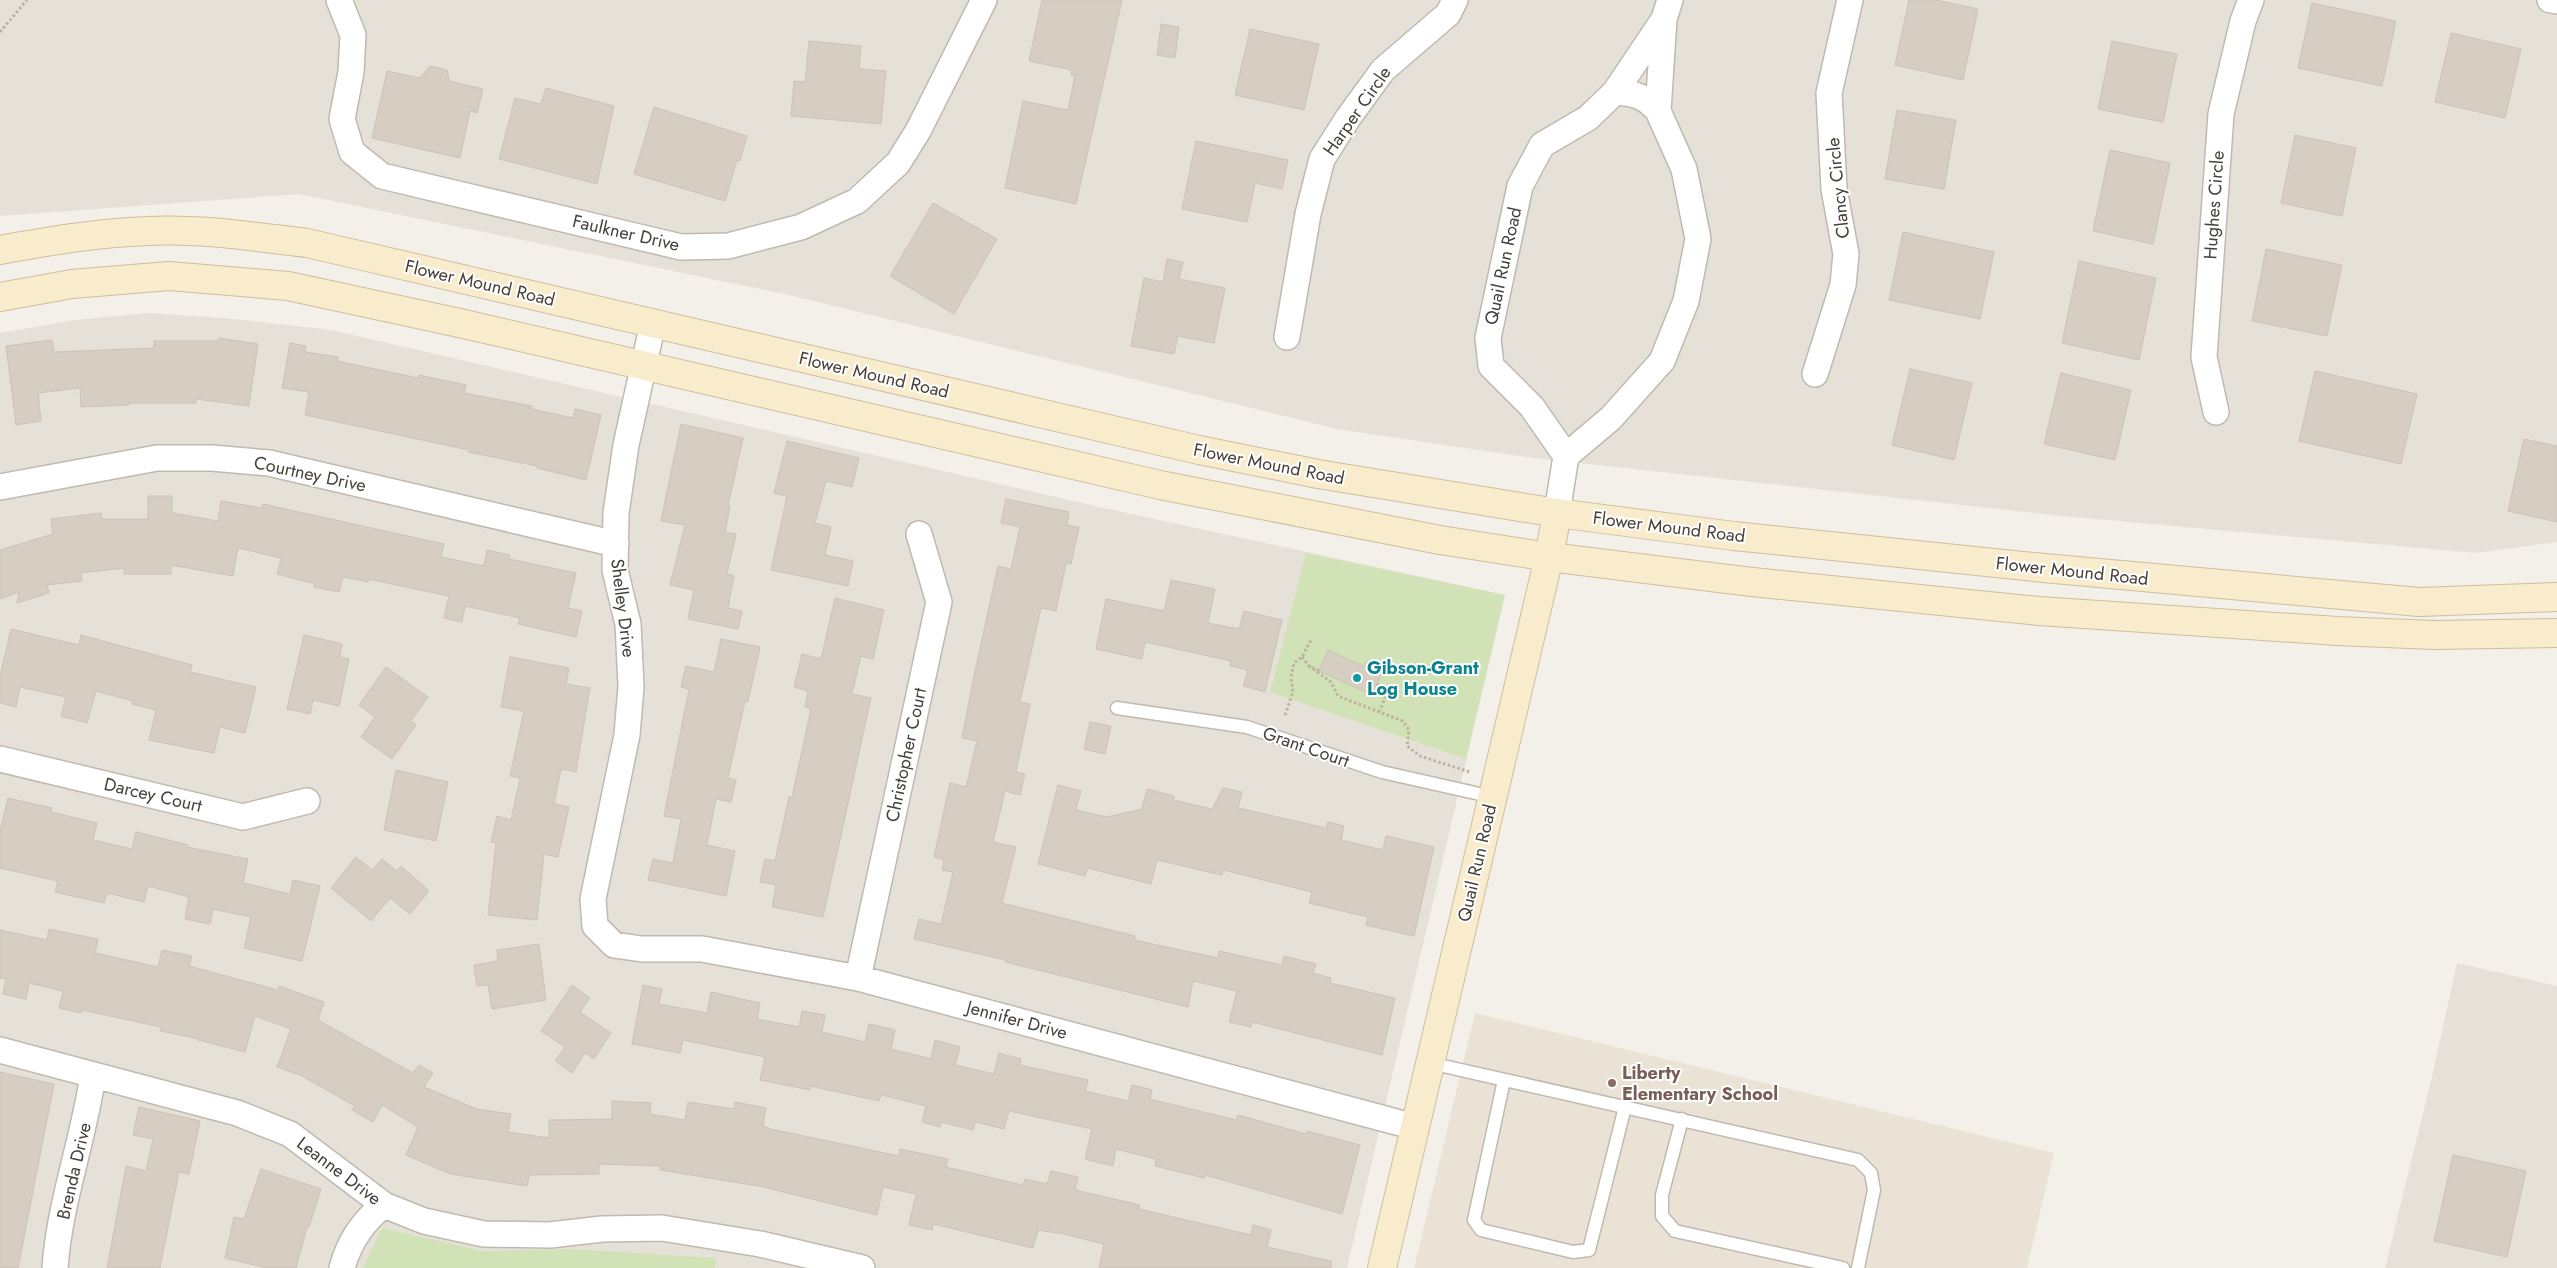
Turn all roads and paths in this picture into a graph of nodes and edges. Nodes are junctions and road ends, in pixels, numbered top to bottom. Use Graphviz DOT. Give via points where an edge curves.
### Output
graph roads {
  1 [pos="27,0"];
  2 [pos="339,0"];
  3 [pos="984,0"];
  4 [pos="1455,0"];
  5 [pos="1850,0"];
  6 [pos="2251,0"];
  7 [pos="2550,0"];
  8 [pos="2557,2"];
  9 [pos="1667,9"];
  10 [pos="0,32"];
  11 [pos="1615,92"];
  12 [pos="1658,111"];
  13 [pos="0,250"];
  14 [pos="0,297"];
  15 [pos="653,323"];
  16 [pos="1287,337"];
  17 [pos="642,366"];
  18 [pos="1815,374"];
  19 [pos="2216,412"];
  20 [pos="1566,456"];
  21 [pos="0,486"];
  22 [pos="1557,513"];
  23 [pos="919,534"];
  24 [pos="616,544"];
  25 [pos="1549,557"];
  26 [pos="2557,597"];
  27 [pos="2557,633"];
  28 [pos="1312,640"];
  29 [pos="1302,657"];
  30 [pos="1309,666"];
  31 [pos="1319,671"];
  32 [pos="1377,684"];
  33 [pos="1117,708"];
  34 [pos="1380,711"];
  35 [pos="1285,715"];
  36 [pos="0,759"];
  37 [pos="1470,772"];
  38 [pos="1493,797"];
  39 [pos="307,801"];
  40 [pos="614,945"];
  41 [pos="858,978"];
  42 [pos="0,1050"];
  43 [pos="1430,1063"];
  44 [pos="93,1075"];
  45 [pos="1504,1080"];
  46 [pos="1625,1107"];
  47 [pos="1682,1119"];
  48 [pos="1415,1127"];
  49 [pos="384,1205"];
  50 [pos="55,1268"];
  51 [pos="342,1268"];
  52 [pos="862,1268"];
  53 [pos="1382,1268"];
  54 [pos="1843,1268"];
  55 [pos="1858,1268"];
  1 -- 10 [label="path"];
  2 -- 3 [label="street, Faulkner Drive" via="353,35 351,72 342,119 352,152 382,176 681,247 728,246 801,227 857,201 898,163 918,131"];
  4 -- 16 [label="street, Harper Circle" via="1448,14 1383,70 1322,159 1308,214"];
  5 -- 18 [label="street, Clancy Circle" via="1829,93 1834,189 1846,254 1843,285"];
  6 -- 19 [label="street, Hughes Circle" via="2221,114 2204,356"];
  7 -- 8 [label="street"];
  9 -- 11 [label="street, Quail Run Road"];
  9 -- 12 [label="street, Quail Run Road"];
  11 -- 12 [label="street, Quail Run Road" via="1634,93 1647,99"];
  11 -- 20 [label="street, Quail Run Road" via="1588,118 1542,145 1520,186 1488,338 1491,366 1532,408"];
  12 -- 20 [label="street, Quail Run Road" via="1684,169 1698,239 1686,301 1662,361 1611,418"];
  13 -- 15 [label="main road, Flower Mound Road" via="70,237 149,230 243,235 307,243"];
  14 -- 17 [label="main road" via="72,284 168,276 288,286"];
  15 -- 17 [label="street, Shelley Drive"];
  15 -- 22 [label="main road, Flower Mound Road" via="1198,450 1318,474"];
  17 -- 24 [label="street, Shelley Drive" via="616,513"];
  17 -- 25 [label="main road" via="1160,485 1430,538"];
  20 -- 22 [label="street, Quail Run Road"];
  21 -- 24 [label="street, Courtney Drive" via="157,458 270,463"];
  22 -- 25 [label="main road, Quail Run Road"];
  22 -- 26 [label="main road, Flower Mound Road" via="1734,536 2273,591 2419,602"];
  23 -- 41 [label="street, Christopher Court" via="939,602"];
  24 -- 40 [label="street, Shelley Drive" via="615,570 628,624 631,686 628,735 592,899 595,926"];
  25 -- 27 [label="main road" via="1752,582 2039,611 2337,631 2434,635"];
  25 -- 38 [label="main road, Quail Run Road"];
  28 -- 29 [label="path"];
  29 -- 30 [label="path"];
  29 -- 35 [label="path" via="1294,663 1291,677 1293,692"];
  30 -- 31 [label="path"];
  30 -- 34 [label="path" via="1331,682 1338,696"];
  32 -- 34 [label="path" via="1384,690 1385,697"];
  33 -- 38 [label="lane, Grant Court" via="1247,727 1382,772"];
  34 -- 37 [label="path" via="1403,721 1410,730 1407,746 1420,756"];
  36 -- 39 [label="street, Darcey Court" via="244,817"];
  38 -- 43 [label="main road, Quail Run Road"];
  40 -- 41 [label="street, Jennifer Drive" via="642,949 702,949"];
  41 -- 48 [label="street, Jennifer Drive"];
  42 -- 44 [label="street, Leanne Drive"];
  43 -- 45 [label="lane"];
  43 -- 48 [label="main road, Quail Run Road"];
  44 -- 49 [label="street, Leanne Drive" via="237,1113 290,1134"];
  44 -- 50 [label="street, Brenda Drive"];
  45 -- 46 [label="lane"];
  45 -- 46 [label="lane" via="1474,1220 1481,1230 1573,1252 1589,1250"];
  46 -- 47 [label="lane"];
  47 -- 54 [label="lane" via="1662,1195 1662,1216 1675,1231"];
  47 -- 55 [label="lane" via="1858,1160 1871,1173 1874,1190"];
  48 -- 53 [label="main road, Quail Run Road"];
  49 -- 51 [label="street" via="366,1219 345,1255"];
  49 -- 52 [label="street, Leanne Drive" via="424,1221 484,1234 550,1235 602,1229 662,1228 760,1244"];
}
